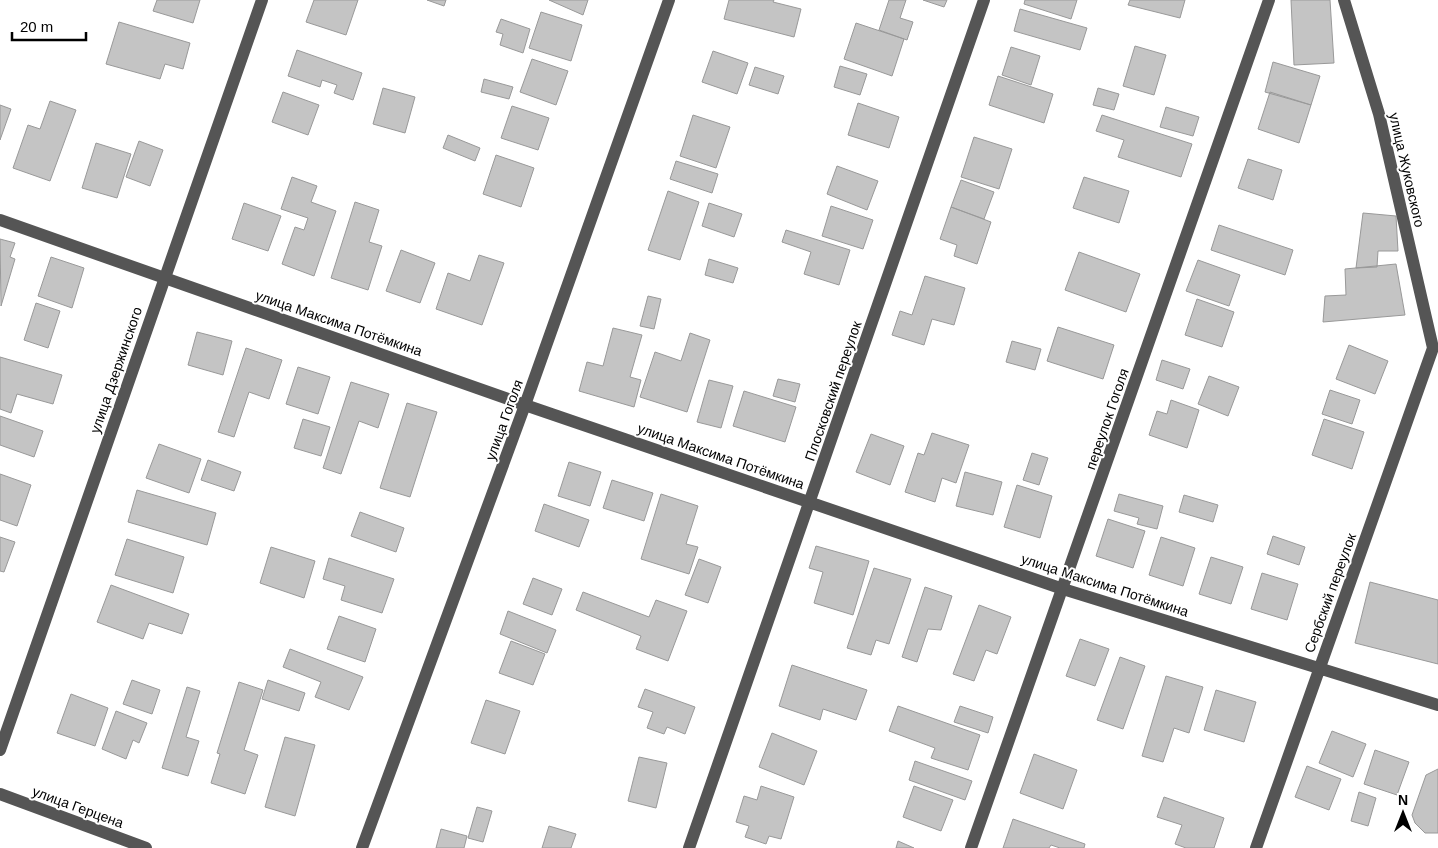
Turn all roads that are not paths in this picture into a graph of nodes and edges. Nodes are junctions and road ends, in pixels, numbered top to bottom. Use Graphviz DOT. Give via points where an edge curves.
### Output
graph roads {
  1 [pos="262,0"];
  2 [pos="670,0"];
  3 [pos="984,0"];
  4 [pos="1268,0"];
  5 [pos="1344,0"];
  6 [pos="0,220"];
  7 [pos="164,277"];
  8 [pos="1433,348"];
  9 [pos="525,405"];
  10 [pos="811,503"];
  11 [pos="1064,589"];
  12 [pos="1319,669"];
  13 [pos="1438,705"];
  14 [pos="0,750"];
  15 [pos="0,794"];
  16 [pos="146,848"];
  17 [pos="362,848"];
  18 [pos="689,848"];
  19 [pos="971,848"];
  20 [pos="1256,848"];
  1 -- 7 [label="street, улица Дзержинского"];
  2 -- 9 [label="street, улица Гоголя"];
  3 -- 10 [label="street, Плосковский переулок"];
  4 -- 11 [label="street, переулок Гоголя"];
  5 -- 8 [label="street, улица Жуковского" via="1379,114"];
  6 -- 7 [label="street, улица Максима Потёмкина"];
  7 -- 9 [label="street, улица Максима Потёмкина"];
  7 -- 14 [label="street, улица Дзержинского"];
  8 -- 12 [label="street, Сербский переулок"];
  9 -- 10 [label="street, улица Максима Потёмкина"];
  9 -- 17 [label="street, улица Гоголя"];
  10 -- 11 [label="street, улица Максима Потёмкина"];
  10 -- 18 [label="street, Плосковский переулок"];
  11 -- 12 [label="street, улица Максима Потёмкина"];
  11 -- 19 [label="street, переулок Гоголя"];
  12 -- 13 [label="street, улица Максима Потёмкина"];
  12 -- 20 [label="street, Сербский переулок"];
  15 -- 16 [label="street, улица Герцена"];
}
